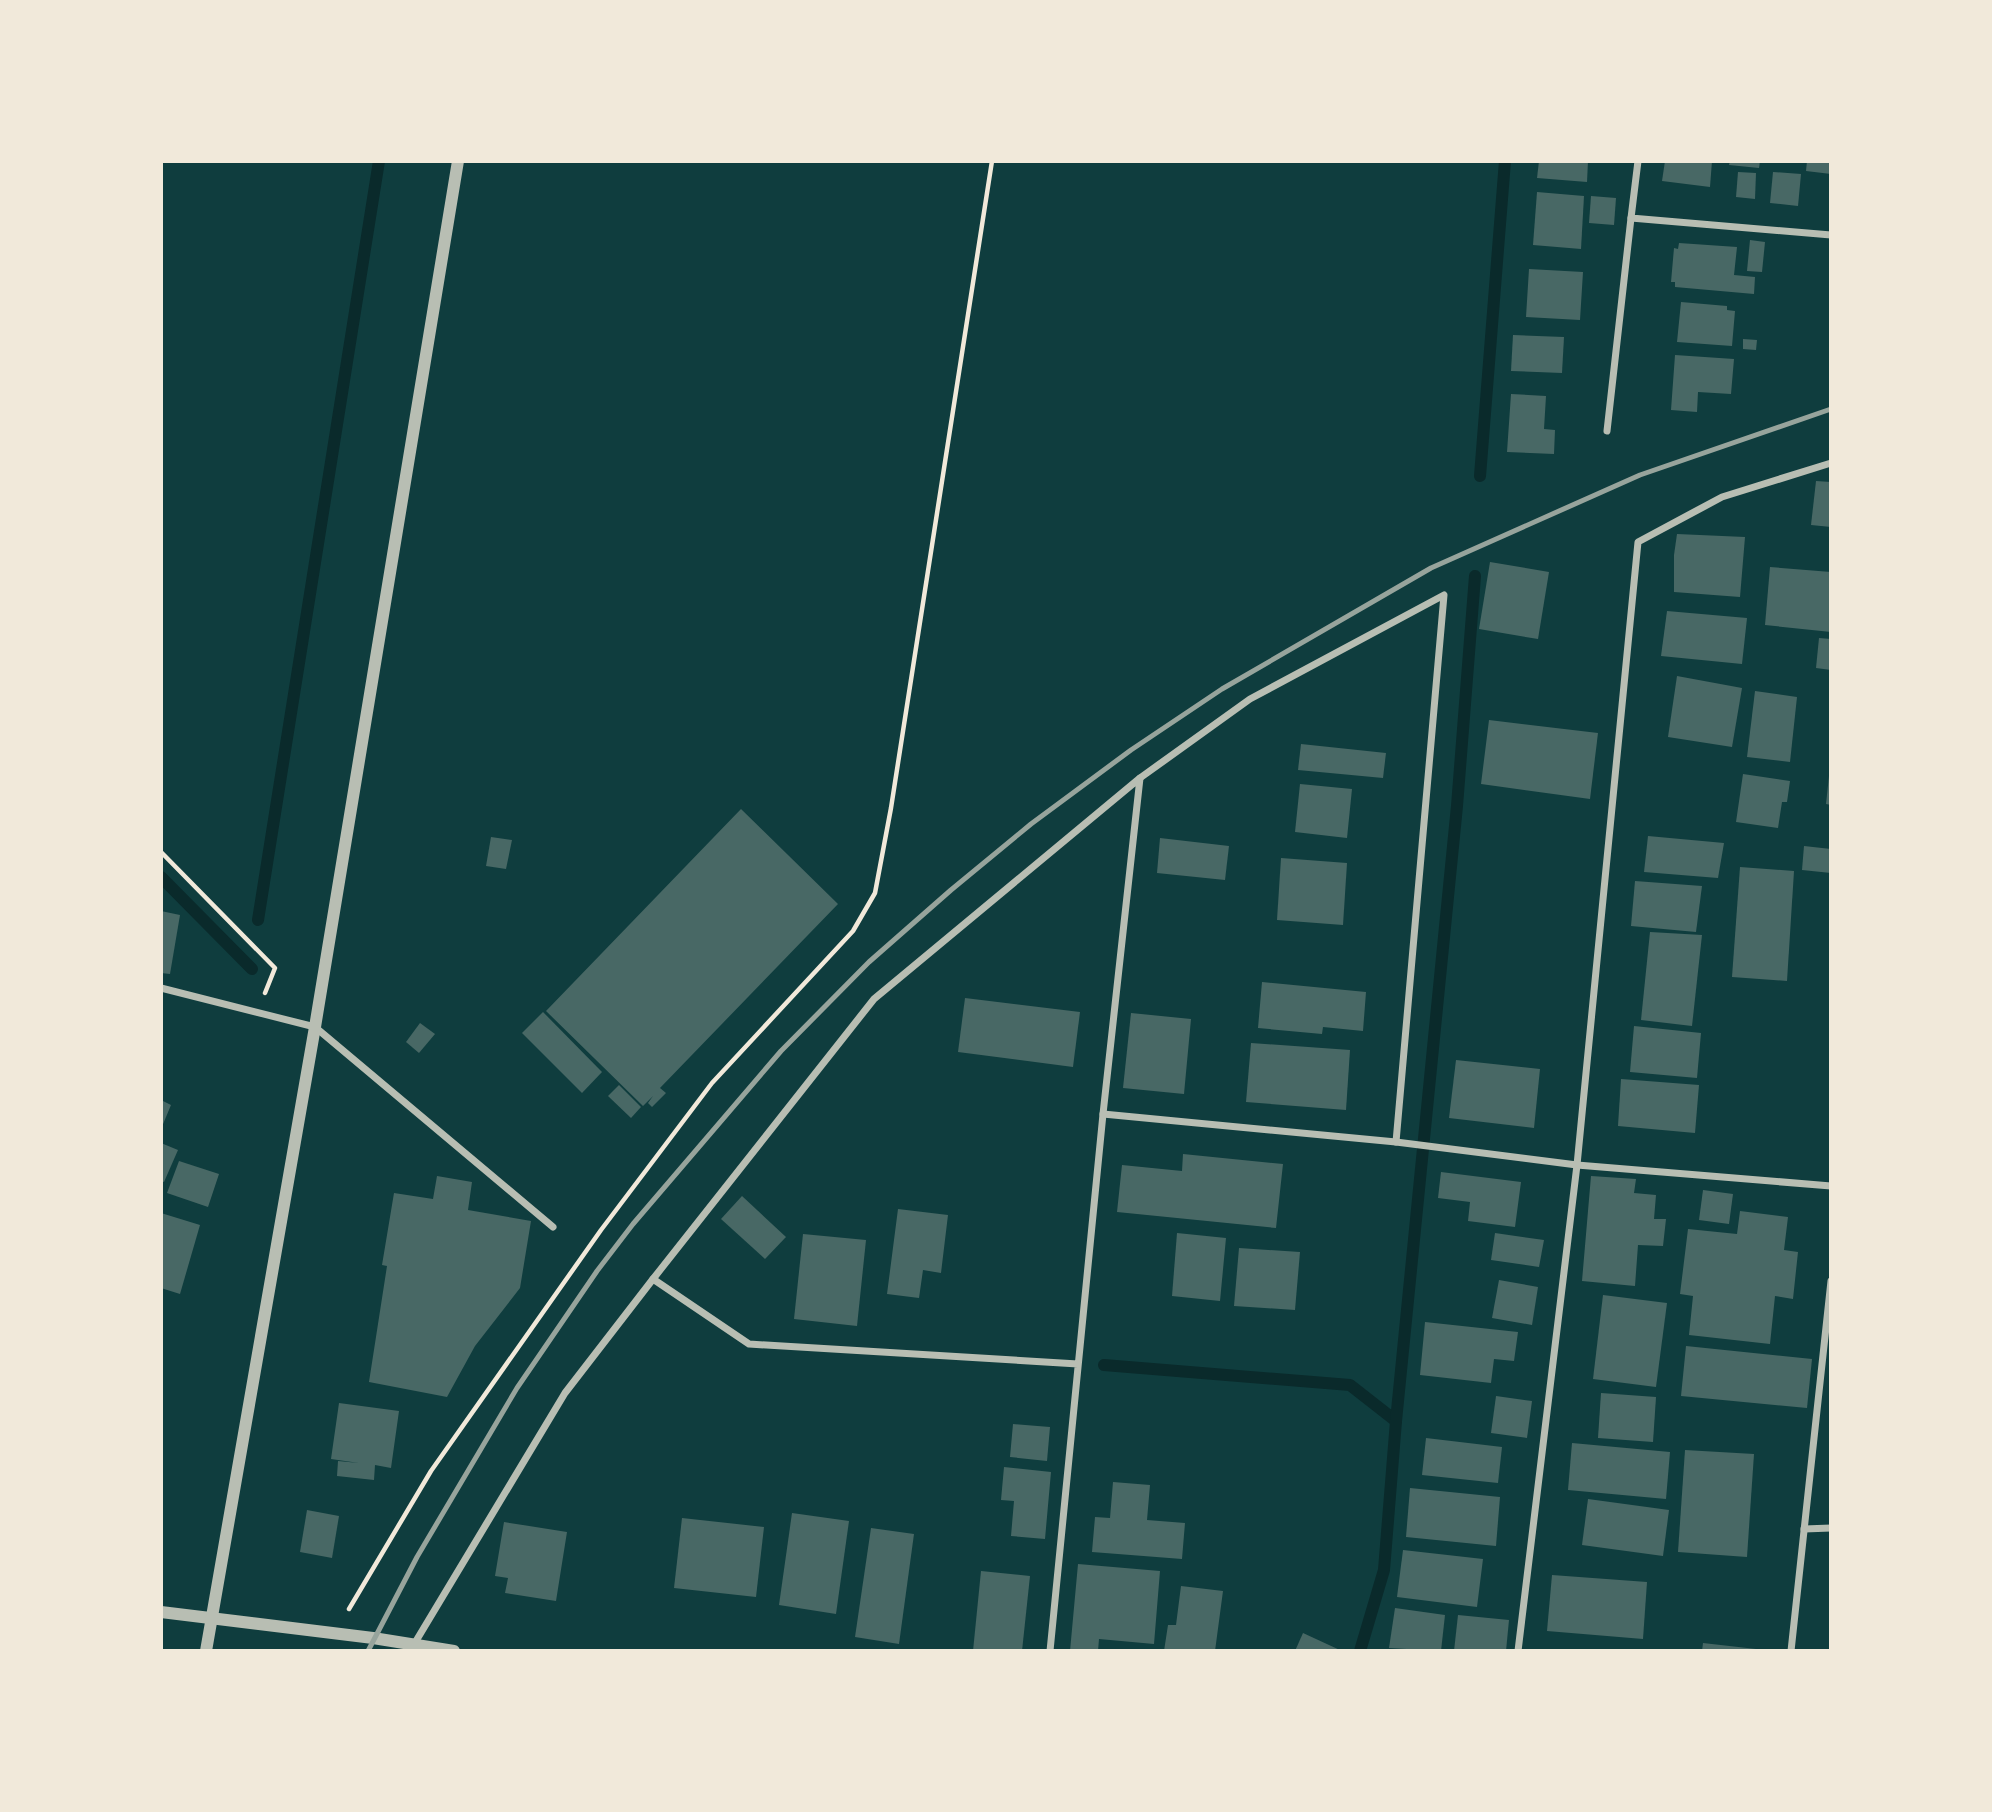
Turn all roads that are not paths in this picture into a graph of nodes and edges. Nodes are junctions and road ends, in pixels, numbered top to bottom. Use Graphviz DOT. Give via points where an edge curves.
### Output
graph roads {
  1 [pos="458,161"];
  2 [pos="1638,161"];
  3 [pos="1631,218"];
  4 [pos="1831,235"];
  5 [pos="1607,431"];
  6 [pos="1831,463"];
  7 [pos="1140,778"];
  8 [pos="161,988"];
  9 [pos="315,1027"];
  10 [pos="1103,1114"];
  11 [pos="1396,1142"];
  12 [pos="1577,1166"];
  13 [pos="1831,1186"];
  14 [pos="553,1227"];
  15 [pos="653,1279"];
  16 [pos="1831,1281"];
  17 [pos="1078,1364"];
  18 [pos="1831,1528"];
  19 [pos="1804,1529"];
  20 [pos="161,1612"];
  21 [pos="211,1620"];
  22 [pos="412,1648"];
  23 [pos="206,1651"];
  24 [pos="454,1651"];
  25 [pos="1050,1651"];
  26 [pos="1518,1651"];
  27 [pos="1791,1651"];
  1 -- 9 [label="street"];
  2 -- 3 [label="street"];
  3 -- 4 [label="street"];
  3 -- 5 [label="street"];
  6 -- 12 [label="street" via="1722,497 1638,542"];
  7 -- 10 [label="street"];
  7 -- 11 [label="street" via="1250,699 1444,595"];
  7 -- 15 [label="street" via="874,999"];
  8 -- 9 [label="street"];
  9 -- 14 [label="street"];
  9 -- 21 [label="street"];
  10 -- 11 [label="street"];
  10 -- 17 [label="street"];
  11 -- 12 [label="street"];
  12 -- 13 [label="street"];
  12 -- 26 [label="street"];
  15 -- 17 [label="street" via="750,1344"];
  15 -- 22 [label="street" via="565,1392"];
  16 -- 19 [label="street"];
  17 -- 25 [label="street"];
  18 -- 19 [label="street"];
  19 -- 27 [label="street"];
  20 -- 21 [label="street"];
  21 -- 22 [label="street"];
  21 -- 23 [label="street"];
  22 -- 24 [label="street"];
}
